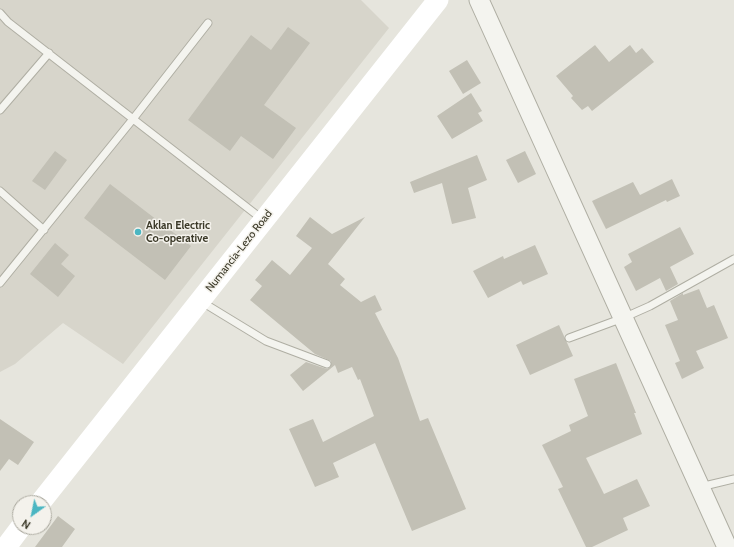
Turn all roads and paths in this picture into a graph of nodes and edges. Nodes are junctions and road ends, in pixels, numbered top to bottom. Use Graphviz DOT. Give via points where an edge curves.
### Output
graph roads {
  1 [pos="438,0"];
  2 [pos="479,0"];
  3 [pos="0,13"];
  4 [pos="208,23"];
  5 [pos="49,53"];
  6 [pos="0,110"];
  7 [pos="133,119"];
  8 [pos="0,191"];
  9 [pos="264,220"];
  10 [pos="44,230"];
  11 [pos="734,258"];
  12 [pos="0,283"];
  13 [pos="200,301"];
  14 [pos="623,318"];
  15 [pos="569,338"];
  16 [pos="327,364"];
  17 [pos="734,479"];
  18 [pos="700,487"];
  19 [pos="46,495"];
  20 [pos="15,535"];
  21 [pos="6,547"];
  22 [pos="727,547"];
  1 -- 9 [label="main road, Numancia-Lezo Road"];
  2 -- 14 [label="street"];
  3 -- 5 [label="lane"];
  4 -- 7 [label="lane"];
  5 -- 6 [label="lane"];
  5 -- 7 [label="lane"];
  7 -- 9 [label="lane"];
  7 -- 10 [label="lane"];
  8 -- 10 [label="lane"];
  9 -- 13 [label="main road, Numancia-Lezo Road"];
  10 -- 12 [label="lane"];
  11 -- 14 [label="lane" via="650,306"];
  13 -- 16 [label="lane" via="266,341"];
  13 -- 19 [label="main road, Numancia-Lezo Road"];
  14 -- 15 [label="lane"];
  14 -- 18 [label="street"];
  17 -- 18 [label="lane"];
  18 -- 22 [label="street"];
  20 -- 21 [label="main road"];
}
